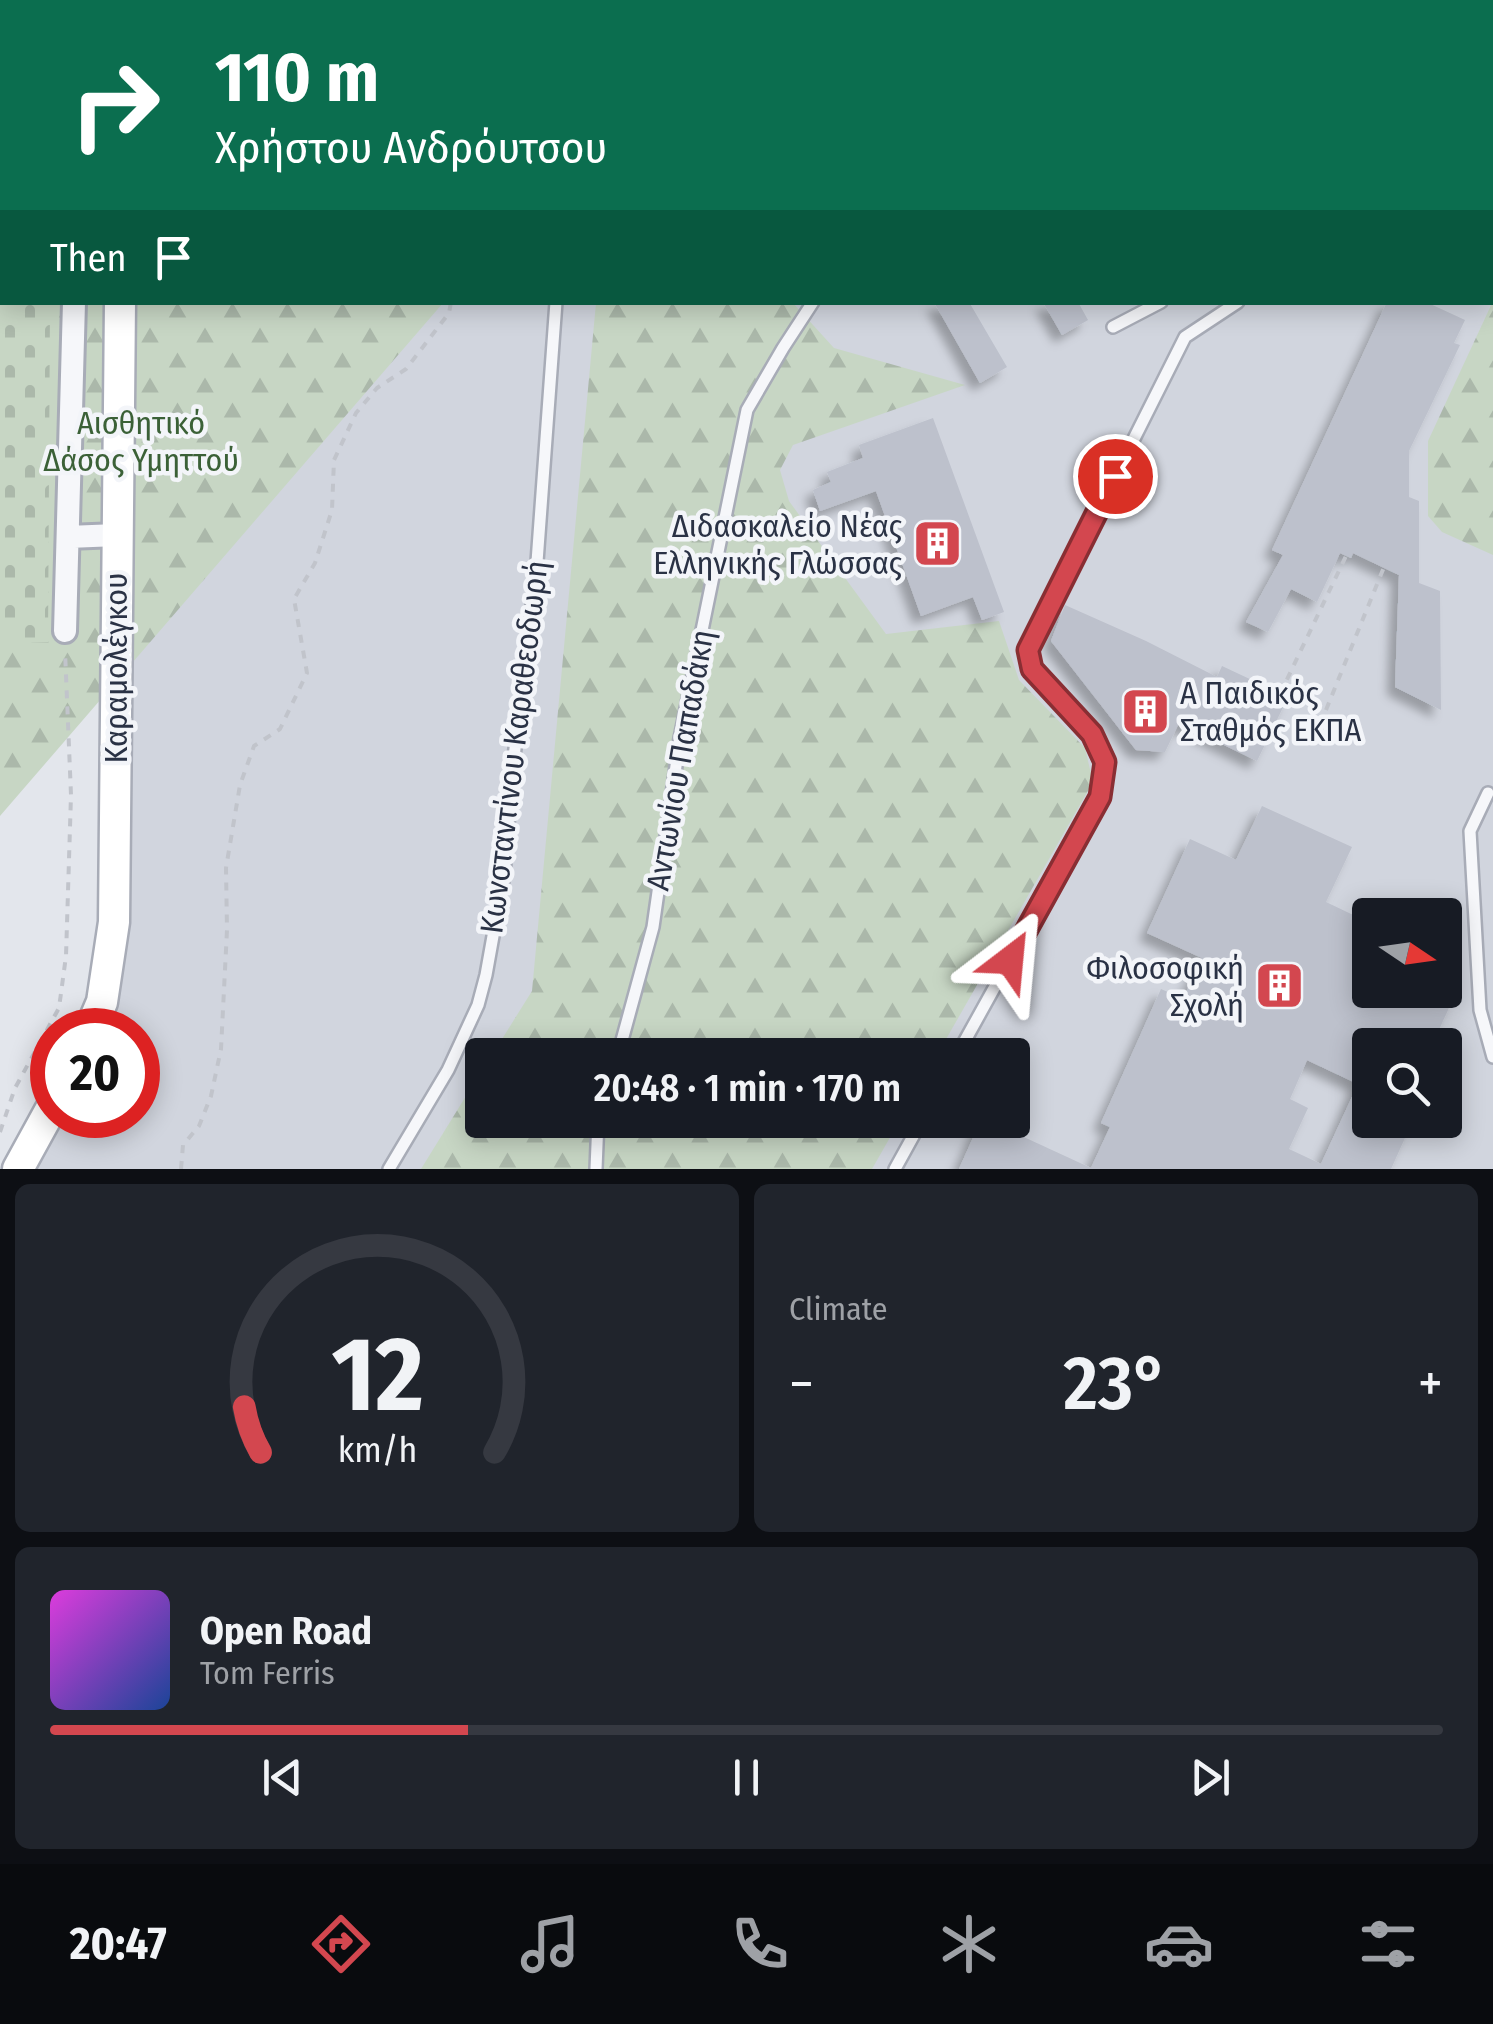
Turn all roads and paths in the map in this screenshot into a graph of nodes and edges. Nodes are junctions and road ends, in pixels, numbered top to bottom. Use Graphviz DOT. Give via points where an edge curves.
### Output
graph roads {
  1 [pos="74,305"];
  2 [pos="120,305"];
  3 [pos="450,305"];
  4 [pos="556,305"];
  5 [pos="811,305"];
  6 [pos="1155,305"];
  7 [pos="1233,305"];
  8 [pos="1112,327"];
  9 [pos="116,536"];
  10 [pos="68,537"];
  11 [pos="1346,556"];
  12 [pos="1384,568"];
  13 [pos="64,631"];
  14 [pos="1280,694"];
  15 [pos="1326,710"];
  16 [pos="1488,793"];
  17 [pos="99,1008"];
  18 [pos="622,1038"];
  19 [pos="967,1038"];
  20 [pos="1493,1057"];
  21 [pos="0,1132"];
  22 [pos="35,1138"];
  23 [pos="597,1138"];
  24 [pos="912,1138"];
  25 [pos="18,1169"];
  26 [pos="181,1169"];
  27 [pos="390,1169"];
  28 [pos="596,1169"];
  29 [pos="895,1169"];
  1 -- 10 [label="street"];
  2 -- 9 [label="main road, Καραμολέγκου"];
  3 -- 26 [label="path" via="406,369 356,413 334,460 332,510 315,563 294,599 307,673 280,729 254,746 240,785 226,868 221,1049 211,1096 183,1145"];
  4 -- 27 [label="lane, Κωνσταντίνου Καραθεοδωρή" via="537,562 504,875 486,975 448,1070"];
  5 -- 18 [label="lane, Αντωνίου Παπαδάκη" via="747,410 680,738 652,926"];
  6 -- 8 [label="lane"];
  7 -- 19 [label="lane" via="1185,337 1028,650 1032,669 1092,734 1105,762 1100,797"];
  9 -- 10 [label="street"];
  9 -- 17 [label="main road, Καραμολέγκου" via="114,922"];
  10 -- 13 [label="street"];
  11 -- 14 [label="path"];
  12 -- 15 [label="path"];
  13 -- 21 [label="path" via="71,795 66,956 59,1008 15,1088"];
  16 -- 20 [label="lane" via="1470,832 1480,1010"];
  22 -- 25 [label="main road"];
  23 -- 28 [label="lane"];
  24 -- 29 [label="lane"];
}
